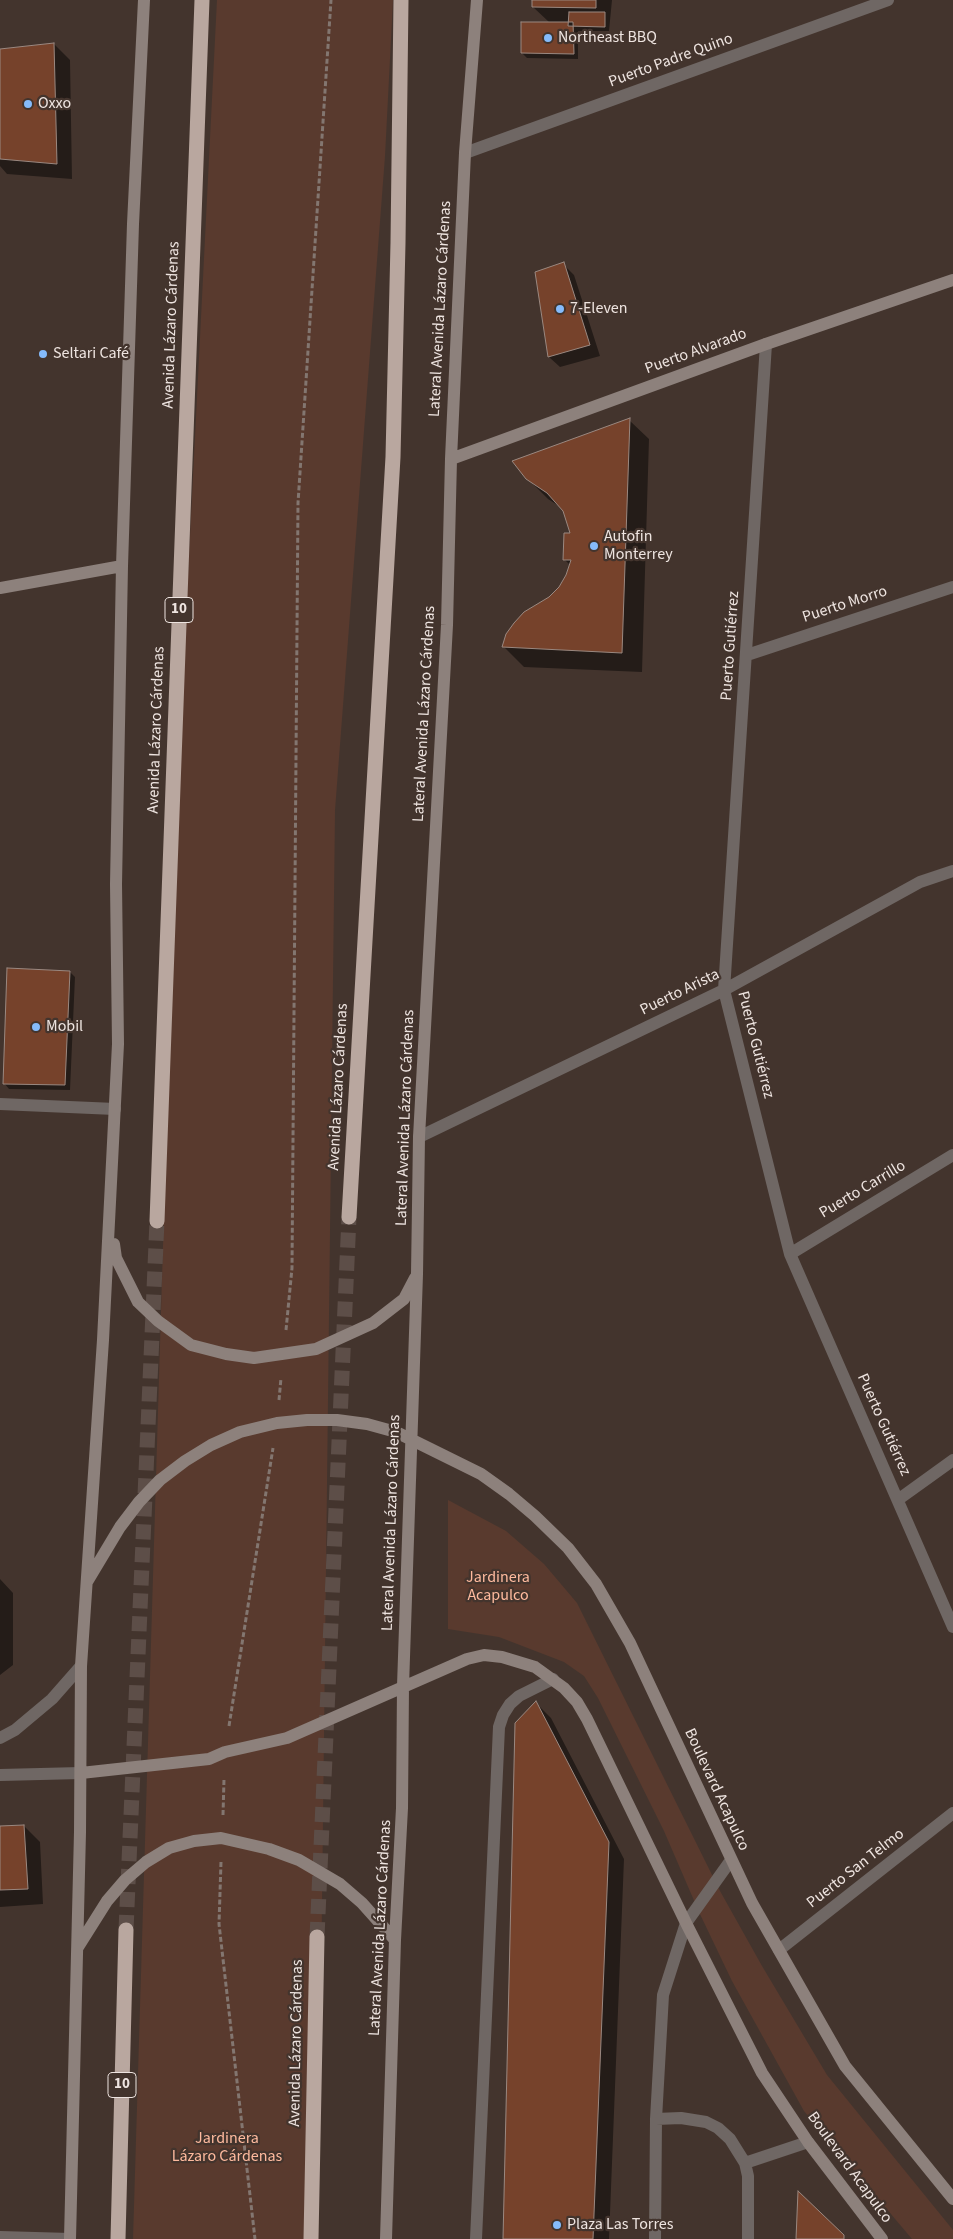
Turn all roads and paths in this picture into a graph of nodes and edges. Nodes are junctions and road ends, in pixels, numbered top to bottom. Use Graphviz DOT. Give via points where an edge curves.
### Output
graph roads {
  1 [pos="144,0"];
  2 [pos="202,0"];
  3 [pos="331,0"];
  4 [pos="401,0"];
  5 [pos="477,0"];
  6 [pos="888,0"];
  7 [pos="465,153"];
  8 [pos="953,280"];
  9 [pos="766,344"];
  10 [pos="451,459"];
  11 [pos="122,566"];
  12 [pos="953,587"];
  13 [pos="0,588"];
  14 [pos="747,655"];
  15 [pos="953,871"];
  16 [pos="724,990"];
  17 [pos="0,1104"];
  18 [pos="115,1110"];
  19 [pos="419,1137"];
  20 [pos="953,1155"];
  21 [pos="111,1211"];
  22 [pos="349,1217"];
  23 [pos="157,1221"];
  24 [pos="790,1254"];
  25 [pos="417,1274"];
  26 [pos="283,1355"];
  27 [pos="277,1423"];
  28 [pos="411,1440"];
  29 [pos="953,1460"];
  30 [pos="899,1500"];
  31 [pos="85,1584"];
  32 [pos="953,1627"];
  33 [pos="81,1666"];
  34 [pos="553,1679"];
  35 [pos="403,1686"];
  36 [pos="0,1738"];
  37 [pos="226,1752"];
  38 [pos="81,1773"];
  39 [pos="0,1775"];
  40 [pos="953,1813"];
  41 [pos="222,1838"];
  42 [pos="731,1860"];
  43 [pos="686,1923"];
  44 [pos="126,1930"];
  45 [pos="317,1937"];
  46 [pos="395,1940"];
  47 [pos="78,1948"];
  48 [pos="779,1950"];
  49 [pos="656,2119"];
  50 [pos="808,2142"];
  51 [pos="745,2164"];
  52 [pos="953,2199"];
  53 [pos="0,2237"];
  54 [pos="70,2239"];
  55 [pos="118,2239"];
  56 [pos="255,2239"];
  57 [pos="311,2239"];
  58 [pos="386,2239"];
  59 [pos="476,2239"];
  60 [pos="655,2239"];
  61 [pos="748,2239"];
  62 [pos="882,2239"];
  1 -- 11 [label="main road"];
  2 -- 23 [label="highway, Avenida Lázaro Cárdenas / 10"];
  3 -- 26 [label="path" via="298,503 292,1268"];
  4 -- 22 [label="highway, Avenida Lázaro Cárdenas" via="392,457"];
  5 -- 7 [label="main road, Lateral Avenida Lázaro Cárdenas"];
  6 -- 7 [label="street, Puerto Padre Quino"];
  7 -- 10 [label="main road, Lateral Avenida Lázaro Cárdenas"];
  8 -- 9 [label="main road, Puerto Alvarado"];
  9 -- 10 [label="main road, Puerto Alvarado"];
  9 -- 14 [label="street, Puerto Gutiérrez"];
  10 -- 19 [label="main road, Lateral Avenida Lázaro Cárdenas" via="447,625"];
  11 -- 13 [label="main road"];
  11 -- 18 [label="main road"];
  12 -- 14 [label="street, Puerto Morro"];
  14 -- 16 [label="street, Puerto Gutiérrez"];
  15 -- 16 [label="street, Puerto Arista" via="920,882"];
  16 -- 19 [label="street, Puerto Arista"];
  16 -- 24 [label="street, Puerto Gutiérrez"];
  17 -- 18 [label="street"];
  18 -- 21 [label="main road"];
  19 -- 25 [label="main road, Lateral Avenida Lázaro Cárdenas"];
  20 -- 24 [label="street, Puerto Carrillo"];
  21 -- 26 [label="main road" via="116,1258 138,1302 158,1321 191,1345 254,1358"];
  21 -- 31 [label="main road"];
  24 -- 30 [label="street, Puerto Gutiérrez"];
  25 -- 26 [label="main road" via="404,1299 373,1323 316,1349"];
  25 -- 28 [label="main road, Lateral Avenida Lázaro Cárdenas"];
  26 -- 27 [label="path"];
  27 -- 28 [label="main road, Boulevard Acapulco" via="337,1420 382,1428"];
  27 -- 31 [label="main road, Boulevard Acapulco" via="240,1432 211,1445 160,1480 138,1502"];
  27 -- 37 [label="path"];
  28 -- 35 [label="main road, Lateral Avenida Lázaro Cárdenas"];
  28 -- 42 [label="main road, Boulevard Acapulco" via="481,1474 509,1494 568,1548 596,1584 630,1642"];
  29 -- 30 [label="street"];
  30 -- 32 [label="street, Puerto Gutiérrez"];
  31 -- 33 [label="main road"];
  33 -- 36 [label="street" via="52,1700"];
  33 -- 38 [label="main road"];
  34 -- 35 [label="main road, Boulevard Acapulco" via="520,1661 484,1655"];
  34 -- 43 [label="main road, Boulevard Acapulco" via="577,1702 587,1719"];
  34 -- 59 [label="street" via="510,1704 499,1727"];
  35 -- 37 [label="main road, Boulevard Acapulco" via="287,1738"];
  35 -- 46 [label="main road, Lateral Avenida Lázaro Cárdenas" via="402,1808"];
  37 -- 38 [label="main road, Boulevard Acapulco" via="209,1759"];
  37 -- 41 [label="path"];
  38 -- 39 [label="street"];
  38 -- 47 [label="main road"];
  40 -- 48 [label="street, Puerto San Telmo"];
  41 -- 46 [label="main road" via="300,1860 340,1884 362,1902"];
  41 -- 47 [label="main road" via="169,1848 146,1862 107,1901"];
  41 -- 56 [label="path" via="219,1924"];
  42 -- 43 [label="street"];
  42 -- 48 [label="main road, Boulevard Acapulco"];
  43 -- 49 [label="street" via="663,1995"];
  43 -- 50 [label="main road, Boulevard Acapulco" via="762,2073"];
  44 -- 55 [label="highway, 10"];
  45 -- 57 [label="highway, Avenida Lázaro Cárdenas"];
  46 -- 58 [label="main road, Lateral Avenida Lázaro Cárdenas"];
  47 -- 54 [label="main road"];
  48 -- 52 [label="main road, Boulevard Acapulco" via="845,2066"];
  49 -- 51 [label="street" via="682,2118 706,2122 718,2128 730,2139"];
  49 -- 60 [label="street"];
  50 -- 51 [label="street"];
  50 -- 62 [label="main road, Boulevard Acapulco"];
  51 -- 61 [label="street" via="748,2176"];
  53 -- 54 [label="street"];
}
